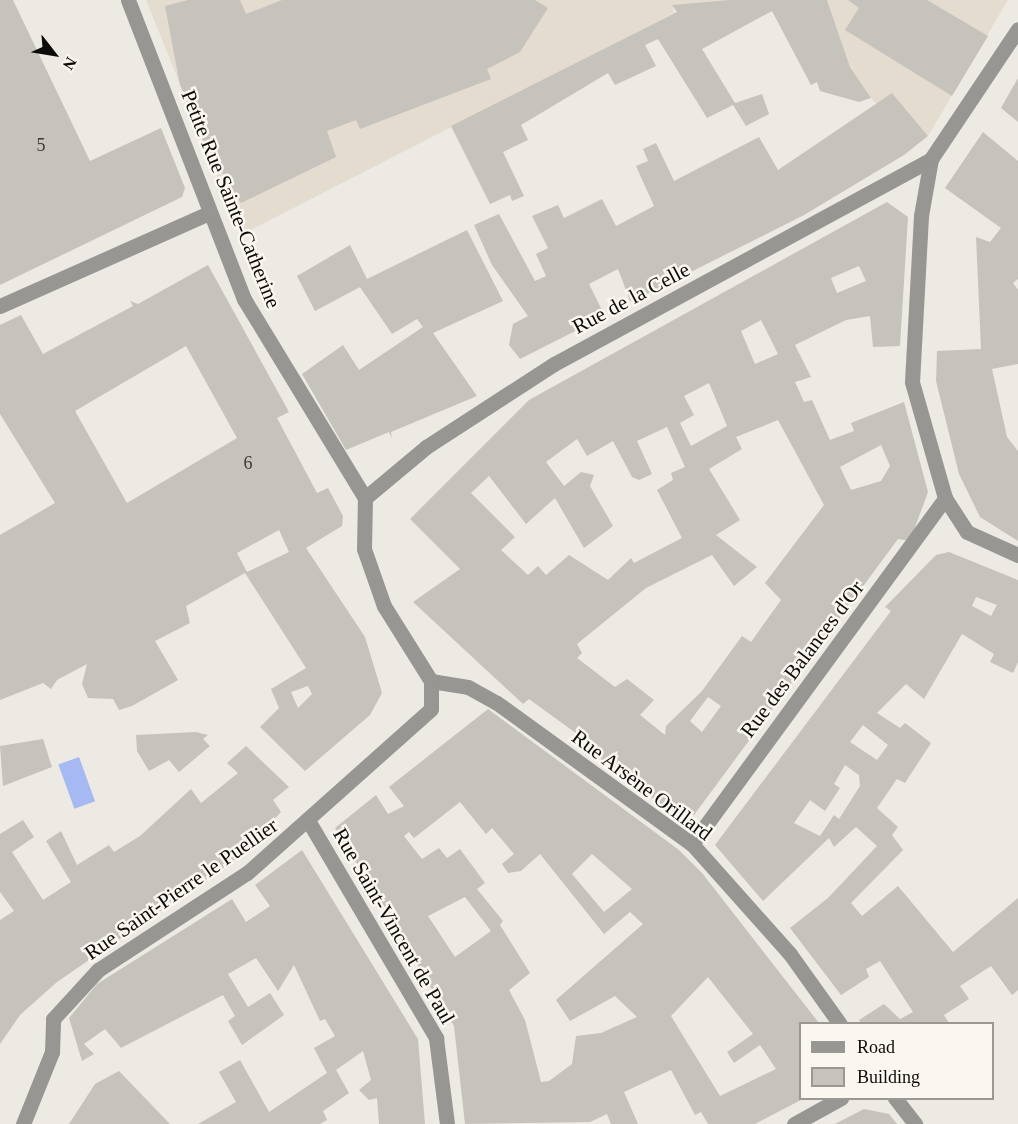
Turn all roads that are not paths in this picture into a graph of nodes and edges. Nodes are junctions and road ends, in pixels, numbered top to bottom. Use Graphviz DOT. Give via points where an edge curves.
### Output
graph roads {
  1 [pos="128,0"];
  2 [pos="1018,29"];
  3 [pos="931,159"];
  4 [pos="209,213"];
  5 [pos="0,306"];
  6 [pos="365,498"];
  7 [pos="945,498"];
  8 [pos="1018,555"];
  9 [pos="431,681"];
  10 [pos="309,822"];
  11 [pos="692,844"];
  12 [pos="839,1022"];
  13 [pos="838,1100"];
  14 [pos="897,1100"];
  15 [pos="23,1124"];
  16 [pos="447,1124"];
  17 [pos="794,1124"];
  18 [pos="915,1124"];
  1 -- 4 [label="street, Petite Rue Sainte-Catherine"];
  2 -- 3 [label="street"];
  3 -- 6 [label="street, Rue de la Celle" via="626,323 462,424"];
  3 -- 7 [label="street" via="921,216 912,382"];
  4 -- 5 [label="street"];
  4 -- 6 [label="street, Petite Rue Sainte-Catherine" via="244,299"];
  6 -- 9 [label="street" via="364,549 384,606"];
  7 -- 8 [label="street" via="967,532"];
  7 -- 11 [label="street, Rue des Balances d'Or"];
  9 -- 10 [label="street, Rue Saint-Pierre le Puellier" via="430,709 420,723"];
  9 -- 11 [label="street, Rue Arsène Orillard" via="468,687 497,703"];
  10 -- 15 [label="street, Rue Saint-Pierre le Puellier" via="247,873 90,978 52,1018 52,1052"];
  10 -- 16 [label="street, Rue Saint-Vincent de Paul" via="436,1038"];
  11 -- 12 [label="street, Rue Arsène Orillard" via="790,954"];
  13 -- 17 [label="street"];
  14 -- 18 [label="street"];
}
